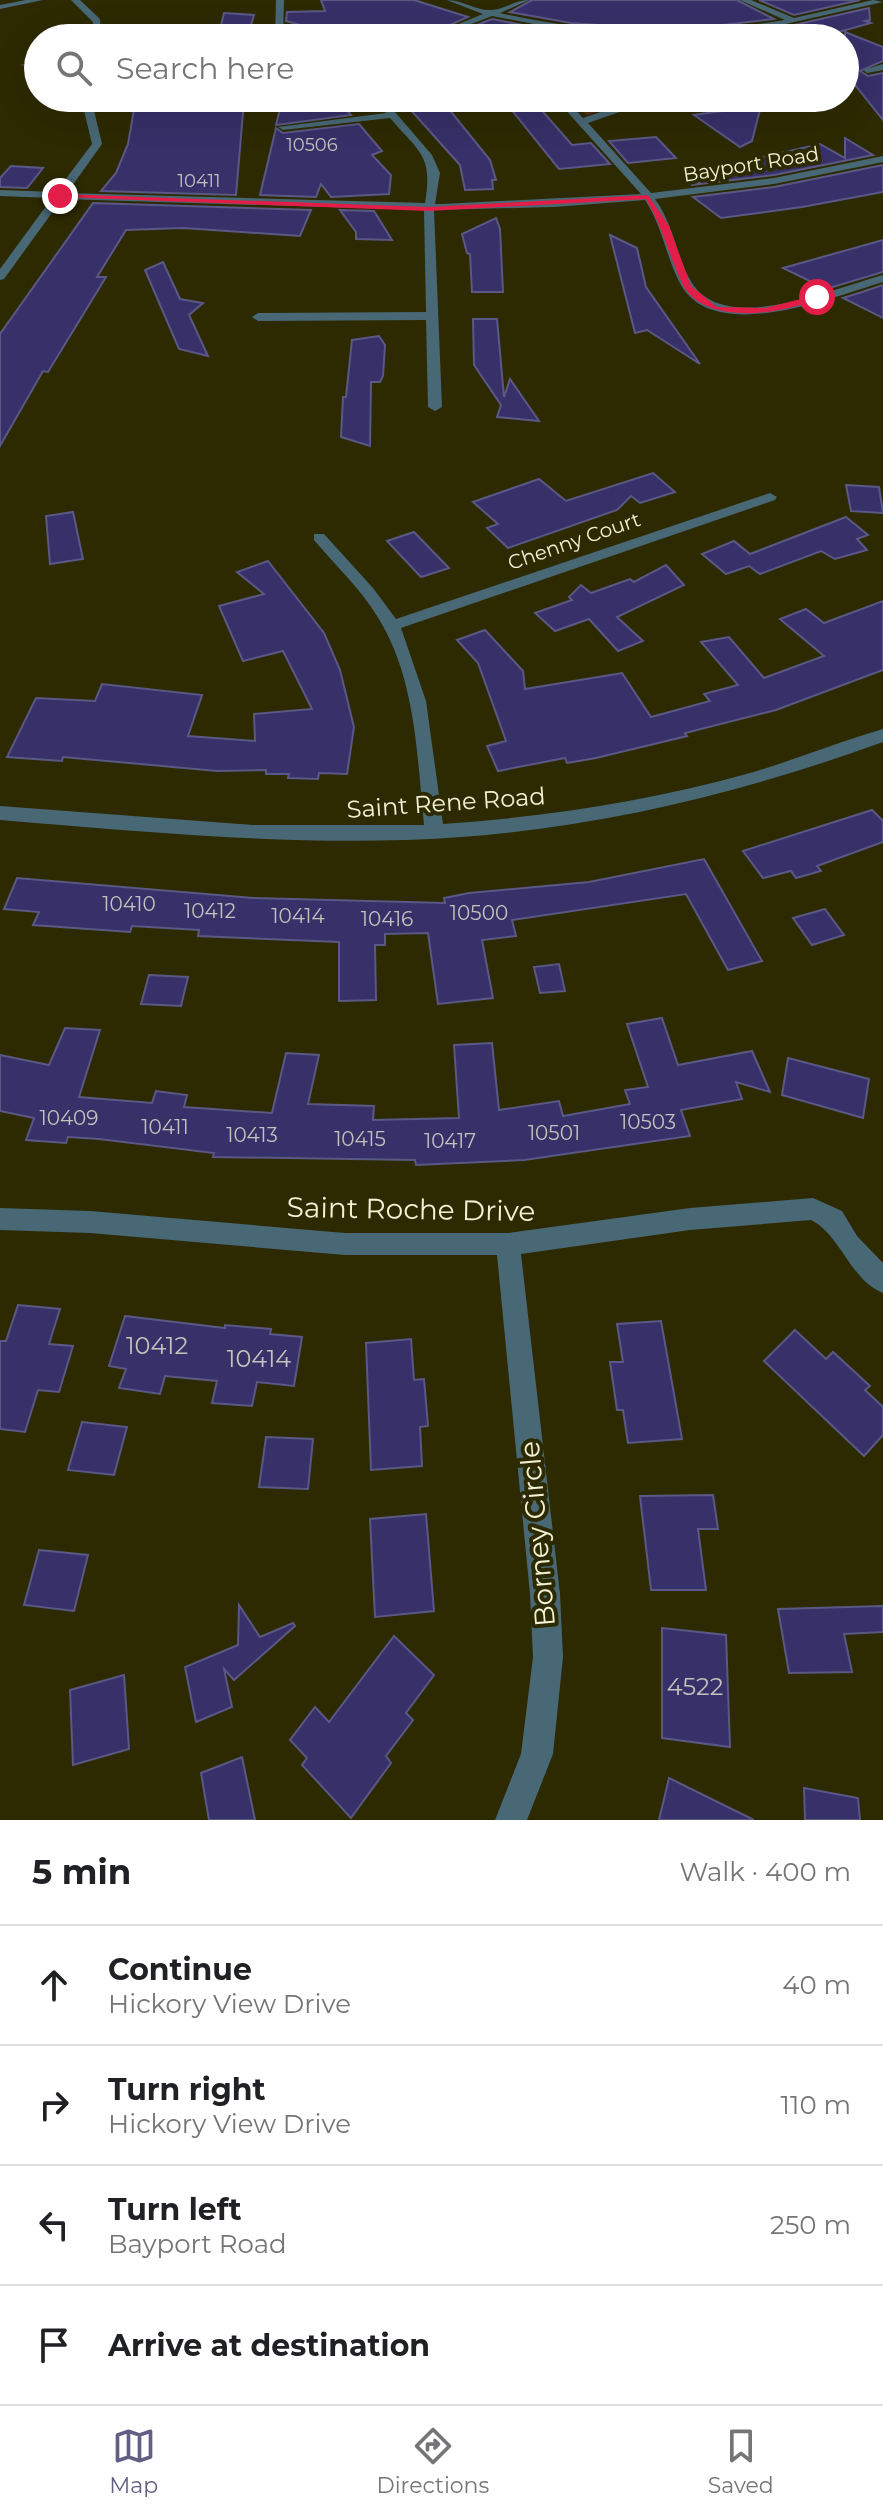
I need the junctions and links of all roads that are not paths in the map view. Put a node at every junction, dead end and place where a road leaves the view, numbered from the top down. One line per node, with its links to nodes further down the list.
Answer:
1 (39, 0): 8 (street)
2 (75, 0): 11 (street)
3 (280, 0): 12 (street)
4 (451, 0): 9 (street)
5 (525, 0): 9 (street)
6 (744, 0): 10 (street)
7 (883, 0): 10 (street)
8 (0, 7)
9 (493, 13): 13 (street); 14 (street)
10 (792, 20): 15 (street)
11 (97, 24)
12 (279, 24)
13 (464, 24)
14 (560, 24)
15 (766, 24)
16 (883, 67): 17 (street)
17 (867, 70)
18 (89, 112): 27 (street)
19 (390, 112): 22 (street)
20 (572, 112): 23 (street)
21 (610, 112): 23 (street)
22 (393, 115): 24 (street); 29 (street)
23 (581, 122): 28 (street)
24 (283, 127)
25 (883, 159): 28 (street, Bayport Road)
26 (0, 193): 27 (street, Bayport Road)
27 (60, 196): 29 (street, Bayport Road); 30 (street)
28 (648, 197): 29 (street, Bayport Road); 31 (street)
29 (429, 209): 32 (street)
30 (0, 277)
31 (883, 278)
32 (431, 316): 33 (street); 34 (street)
33 (258, 317)
34 (435, 407)
35 (770, 497): 37 (street, Chenny Court)
36 (319, 537): 37 (street)
37 (392, 626): 40 (street)
38 (883, 735): 40 (street, Saint Rene Road)
39 (0, 813): 40 (street, Saint Rene Road)
40 (434, 831)
41 (0, 1219): 42 (street, Saint Roche Drive)
42 (508, 1244): 43 (street, Saint Roche Drive); 44 (street, Borney Circle)
43 (883, 1281)
44 (511, 1820)

